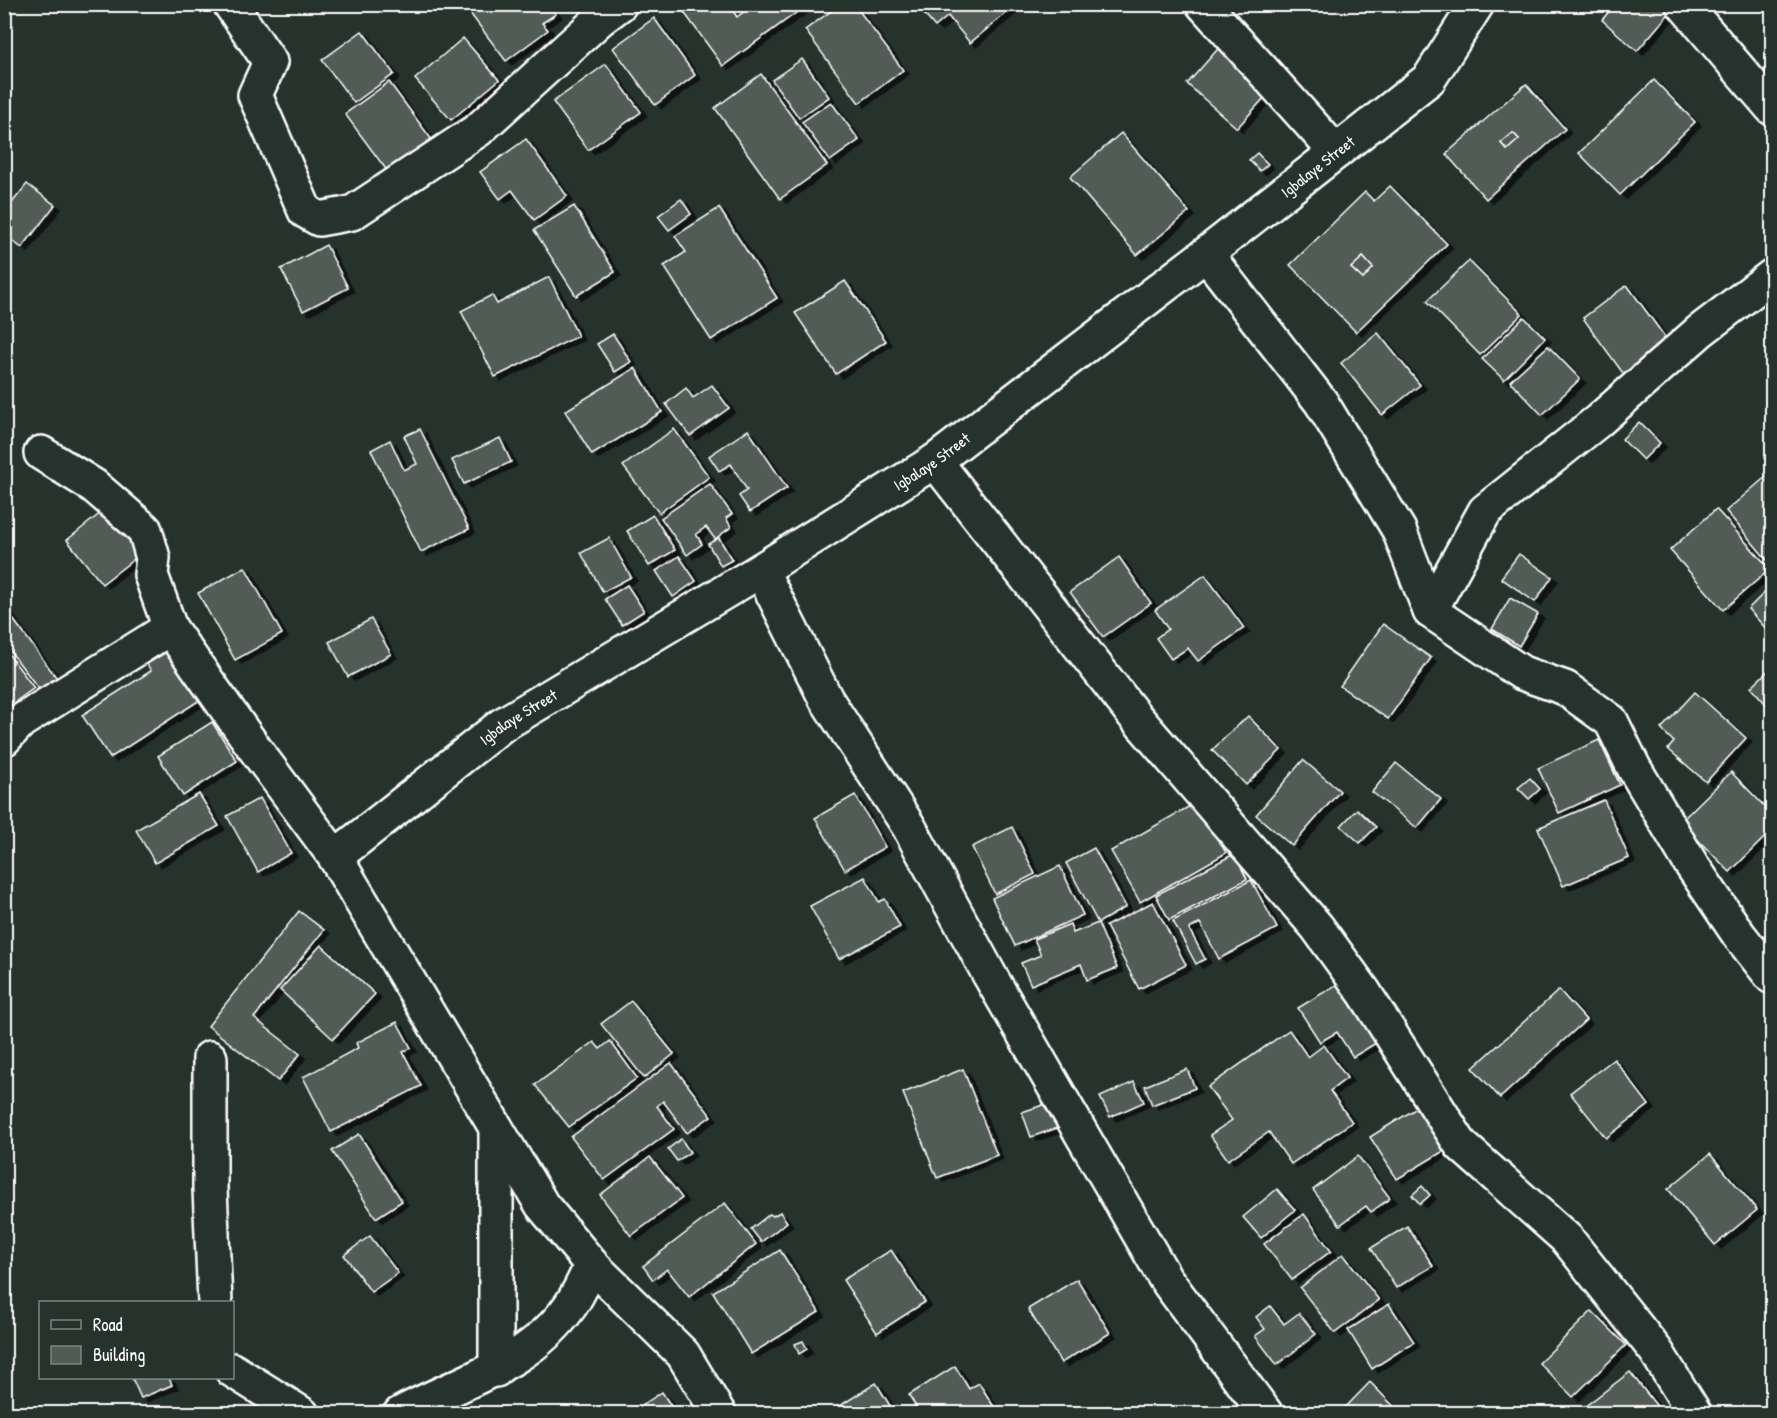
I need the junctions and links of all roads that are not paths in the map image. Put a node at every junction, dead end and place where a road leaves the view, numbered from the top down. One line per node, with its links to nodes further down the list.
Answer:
1 (230, 4): 2 (street)
2 (620, 4)
3 (1203, 4): 7 (street)
4 (1477, 4): 7 (street, Igbalaye Street)
5 (1683, 4): 6 (street)
6 (1773, 108)
7 (1336, 152): 8 (street, Igbalaye Street)
8 (1206, 254): 11 (street, Igbalaye Street); 13 (street)
9 (1773, 276): 13 (street)
10 (41, 453): 14 (street)
11 (935, 462): 12 (street, Igbalaye Street); 28 (street)
12 (761, 570): 16 (street, Igbalaye Street); 27 (street)
13 (1430, 611): 17 (street)
14 (170, 628): 15 (street); 16 (street)
15 (4, 739)
16 (335, 857): 19 (street)
17 (1773, 977)
18 (210, 1058): 21 (street)
19 (496, 1127): 20 (street); 22 (street)
20 (592, 1264): 22 (street); 26 (street)
21 (215, 1301)
22 (496, 1370): 25 (street)
23 (234, 1371): 24 (street)
24 (302, 1413)
25 (400, 1413)
26 (719, 1413)
27 (1266, 1413)
28 (1695, 1413)

